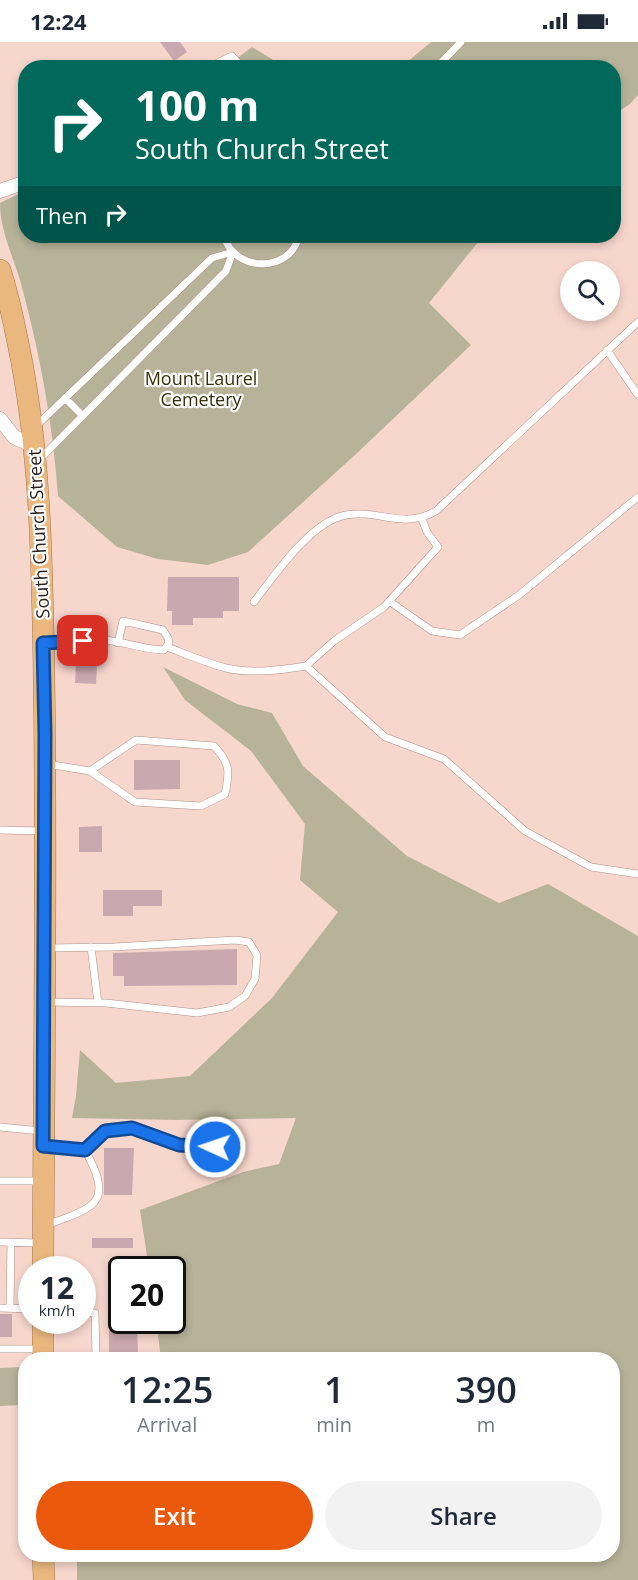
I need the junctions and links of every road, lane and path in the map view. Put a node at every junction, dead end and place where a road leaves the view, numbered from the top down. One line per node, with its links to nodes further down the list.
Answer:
1 (460, 42): 2 (lane)
2 (443, 60)
3 (18, 185): 4 (street)
4 (0, 192)
5 (228, 243): 7 (lane)
6 (296, 243): 7 (lane)
7 (233, 252): 12 (lane); 13 (lane)
8 (0, 270): 15 (highway, South Church Street)
9 (638, 322): 10 (lane)
10 (607, 350): 11 (lane); 17 (lane)
11 (638, 395)
12 (65, 398): 13 (lane); 15 (lane)
13 (83, 416): 15 (lane)
14 (0, 419): 15 (street)
15 (34, 446): 20 (highway, South Church Street)
16 (638, 497): 18 (lane)
17 (422, 519): 18 (lane); 19 (lane)
18 (389, 601): 23 (lane)
19 (254, 602)
20 (43, 643): 21 (lane); 24 (highway, South Church Street)
21 (118, 643): 22 (lane); 22 (lane)
22 (167, 647): 23 (lane)
23 (306, 666): 28 (lane)
24 (45, 764): 25 (lane); 27 (highway, South Church Street)
25 (90, 771): 25 (lane)
26 (0, 830): 27 (lane)
27 (45, 831): 30 (highway, South Church Street)
28 (638, 874)
29 (91, 947): 30 (lane); 32 (lane); 32 (lane)
30 (44, 948): 31 (highway, South Church Street)
31 (44, 1002): 32 (lane); 34 (highway, South Church Street)
32 (98, 1003)
33 (0, 1127): 34 (lane)
34 (43, 1139): 36 (lane); 38 (highway, South Church Street)
35 (215, 1147): 36 (lane)
36 (85, 1150): 39 (lane)
37 (0, 1181): 38 (lane)
38 (43, 1181): 39 (highway, South Church Street)
39 (43, 1235): 41 (lane); 42 (highway, South Church Street)
40 (0, 1242): 41 (lane)
41 (11, 1242): 44 (lane)
42 (43, 1256)
43 (0, 1308): 44 (lane)
44 (10, 1308): 45 (lane)
45 (18, 1308)
46 (43, 1334): 50 (highway)
47 (95, 1334): 51 (lane)
48 (0, 1349): 49 (lane)
49 (26, 1352)
50 (43, 1352)
51 (96, 1352)
52 (43, 1562): 53 (highway)
53 (44, 1580)

